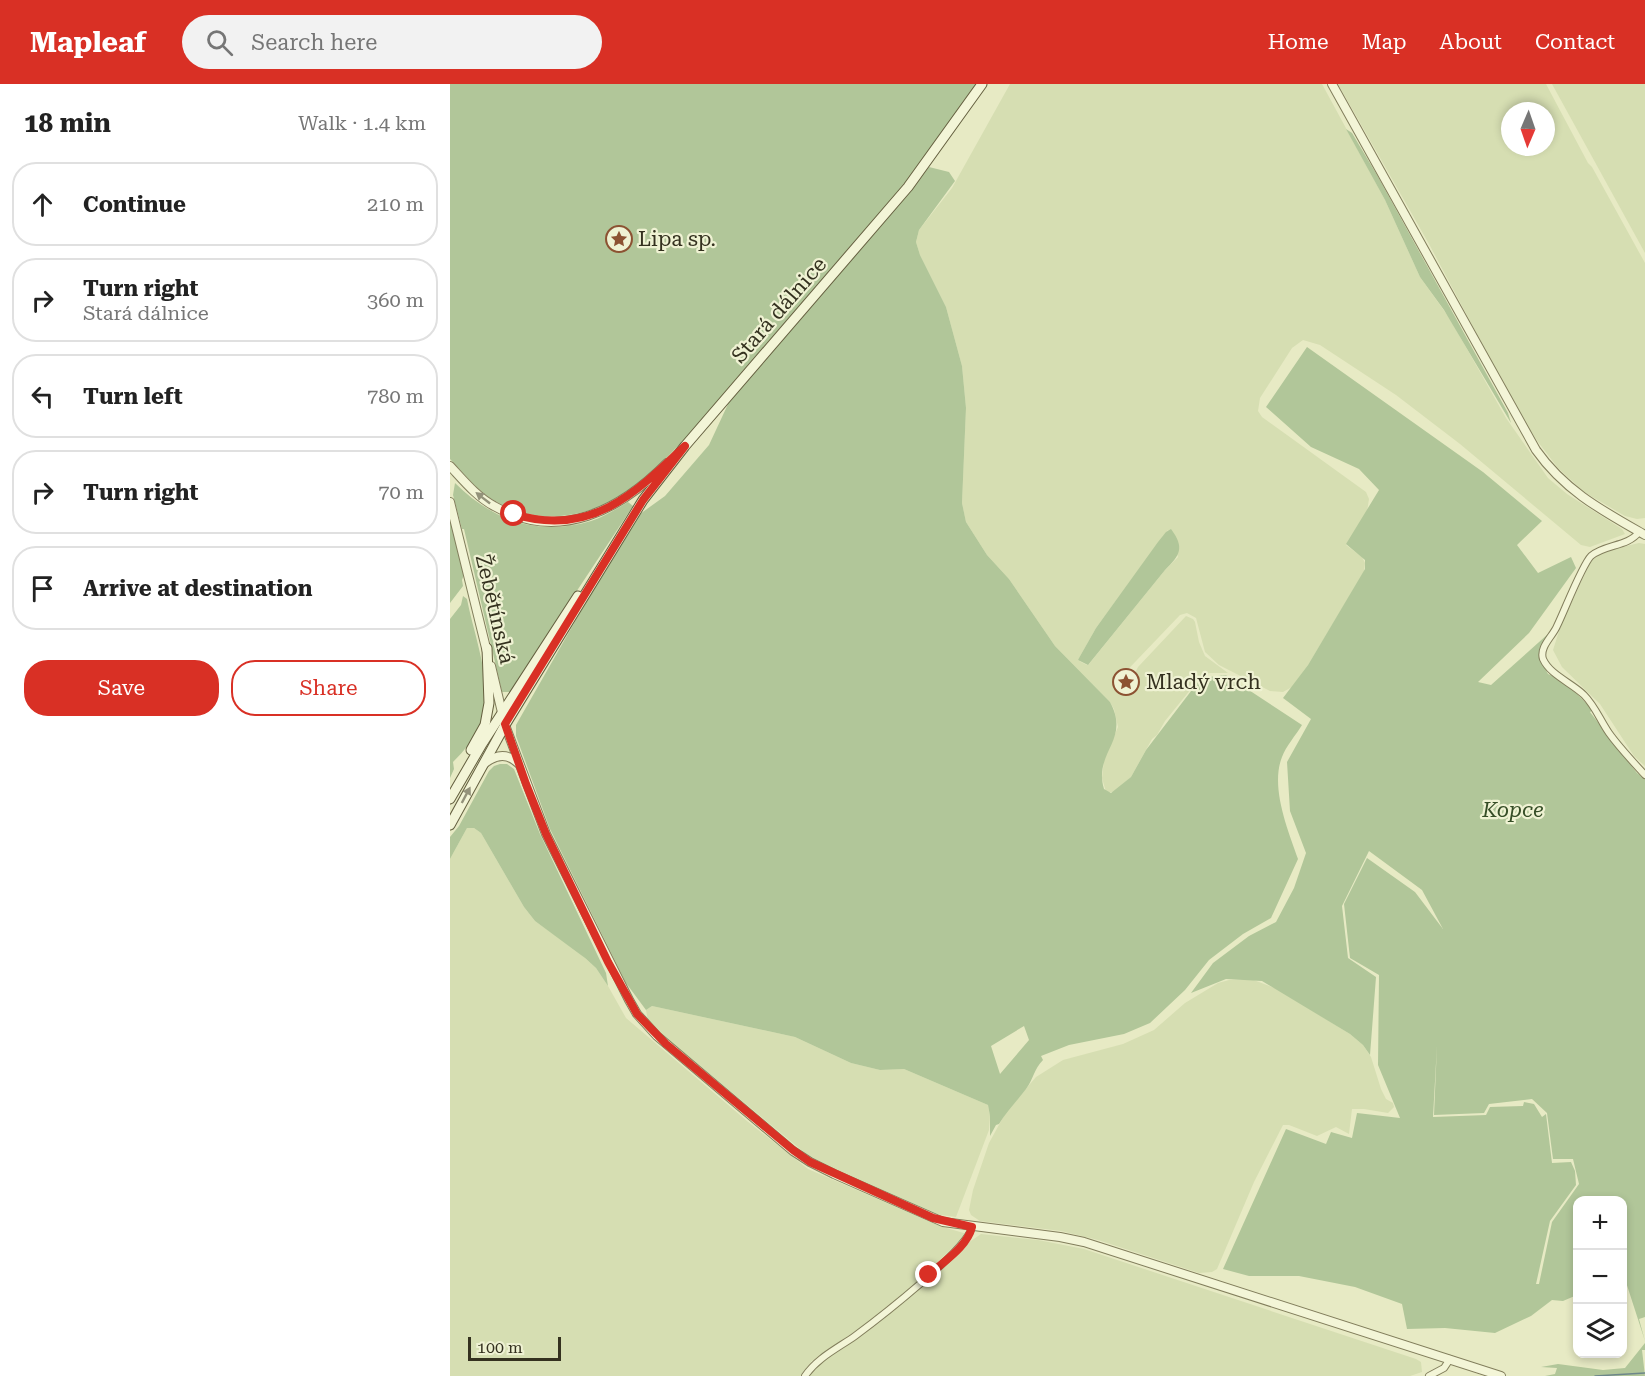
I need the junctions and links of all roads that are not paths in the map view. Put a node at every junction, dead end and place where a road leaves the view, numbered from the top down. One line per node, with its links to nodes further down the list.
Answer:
1 (981, 84): 3 (main road, Stará dálnice)
2 (1332, 84): 6 (street)
3 (685, 446): 4 (street, one-way to 4); 7 (main road, Stará dálnice)
4 (450, 466)
5 (450, 502): 8 (street, Žebětínská)
6 (1642, 533): 13 (street)
7 (605, 560): 9 (main road, Stará dálnice); 10 (main road, Stará dálnice)
8 (486, 648): 9 (street, Žebětínská); 14 (main road)
9 (502, 713): 10 (street, Žebětínská); 14 (main road, Stará dálnice)
10 (505, 724): 11 (street, Žebětínská); 12 (main road, Stará dálnice)
11 (519, 764): 12 (street); 16 (street, Žebětínská)
12 (482, 766): 15 (main road, Stará dálnice, one-way to 12)
13 (1645, 775)
14 (450, 797)
15 (450, 825)
16 (972, 1227): 17 (street, Žebětínská); 18 (street)
17 (1450, 1359): 19 (street); 20 (street, Žebětínská)
18 (805, 1376)
19 (1429, 1376)
20 (1501, 1376)

